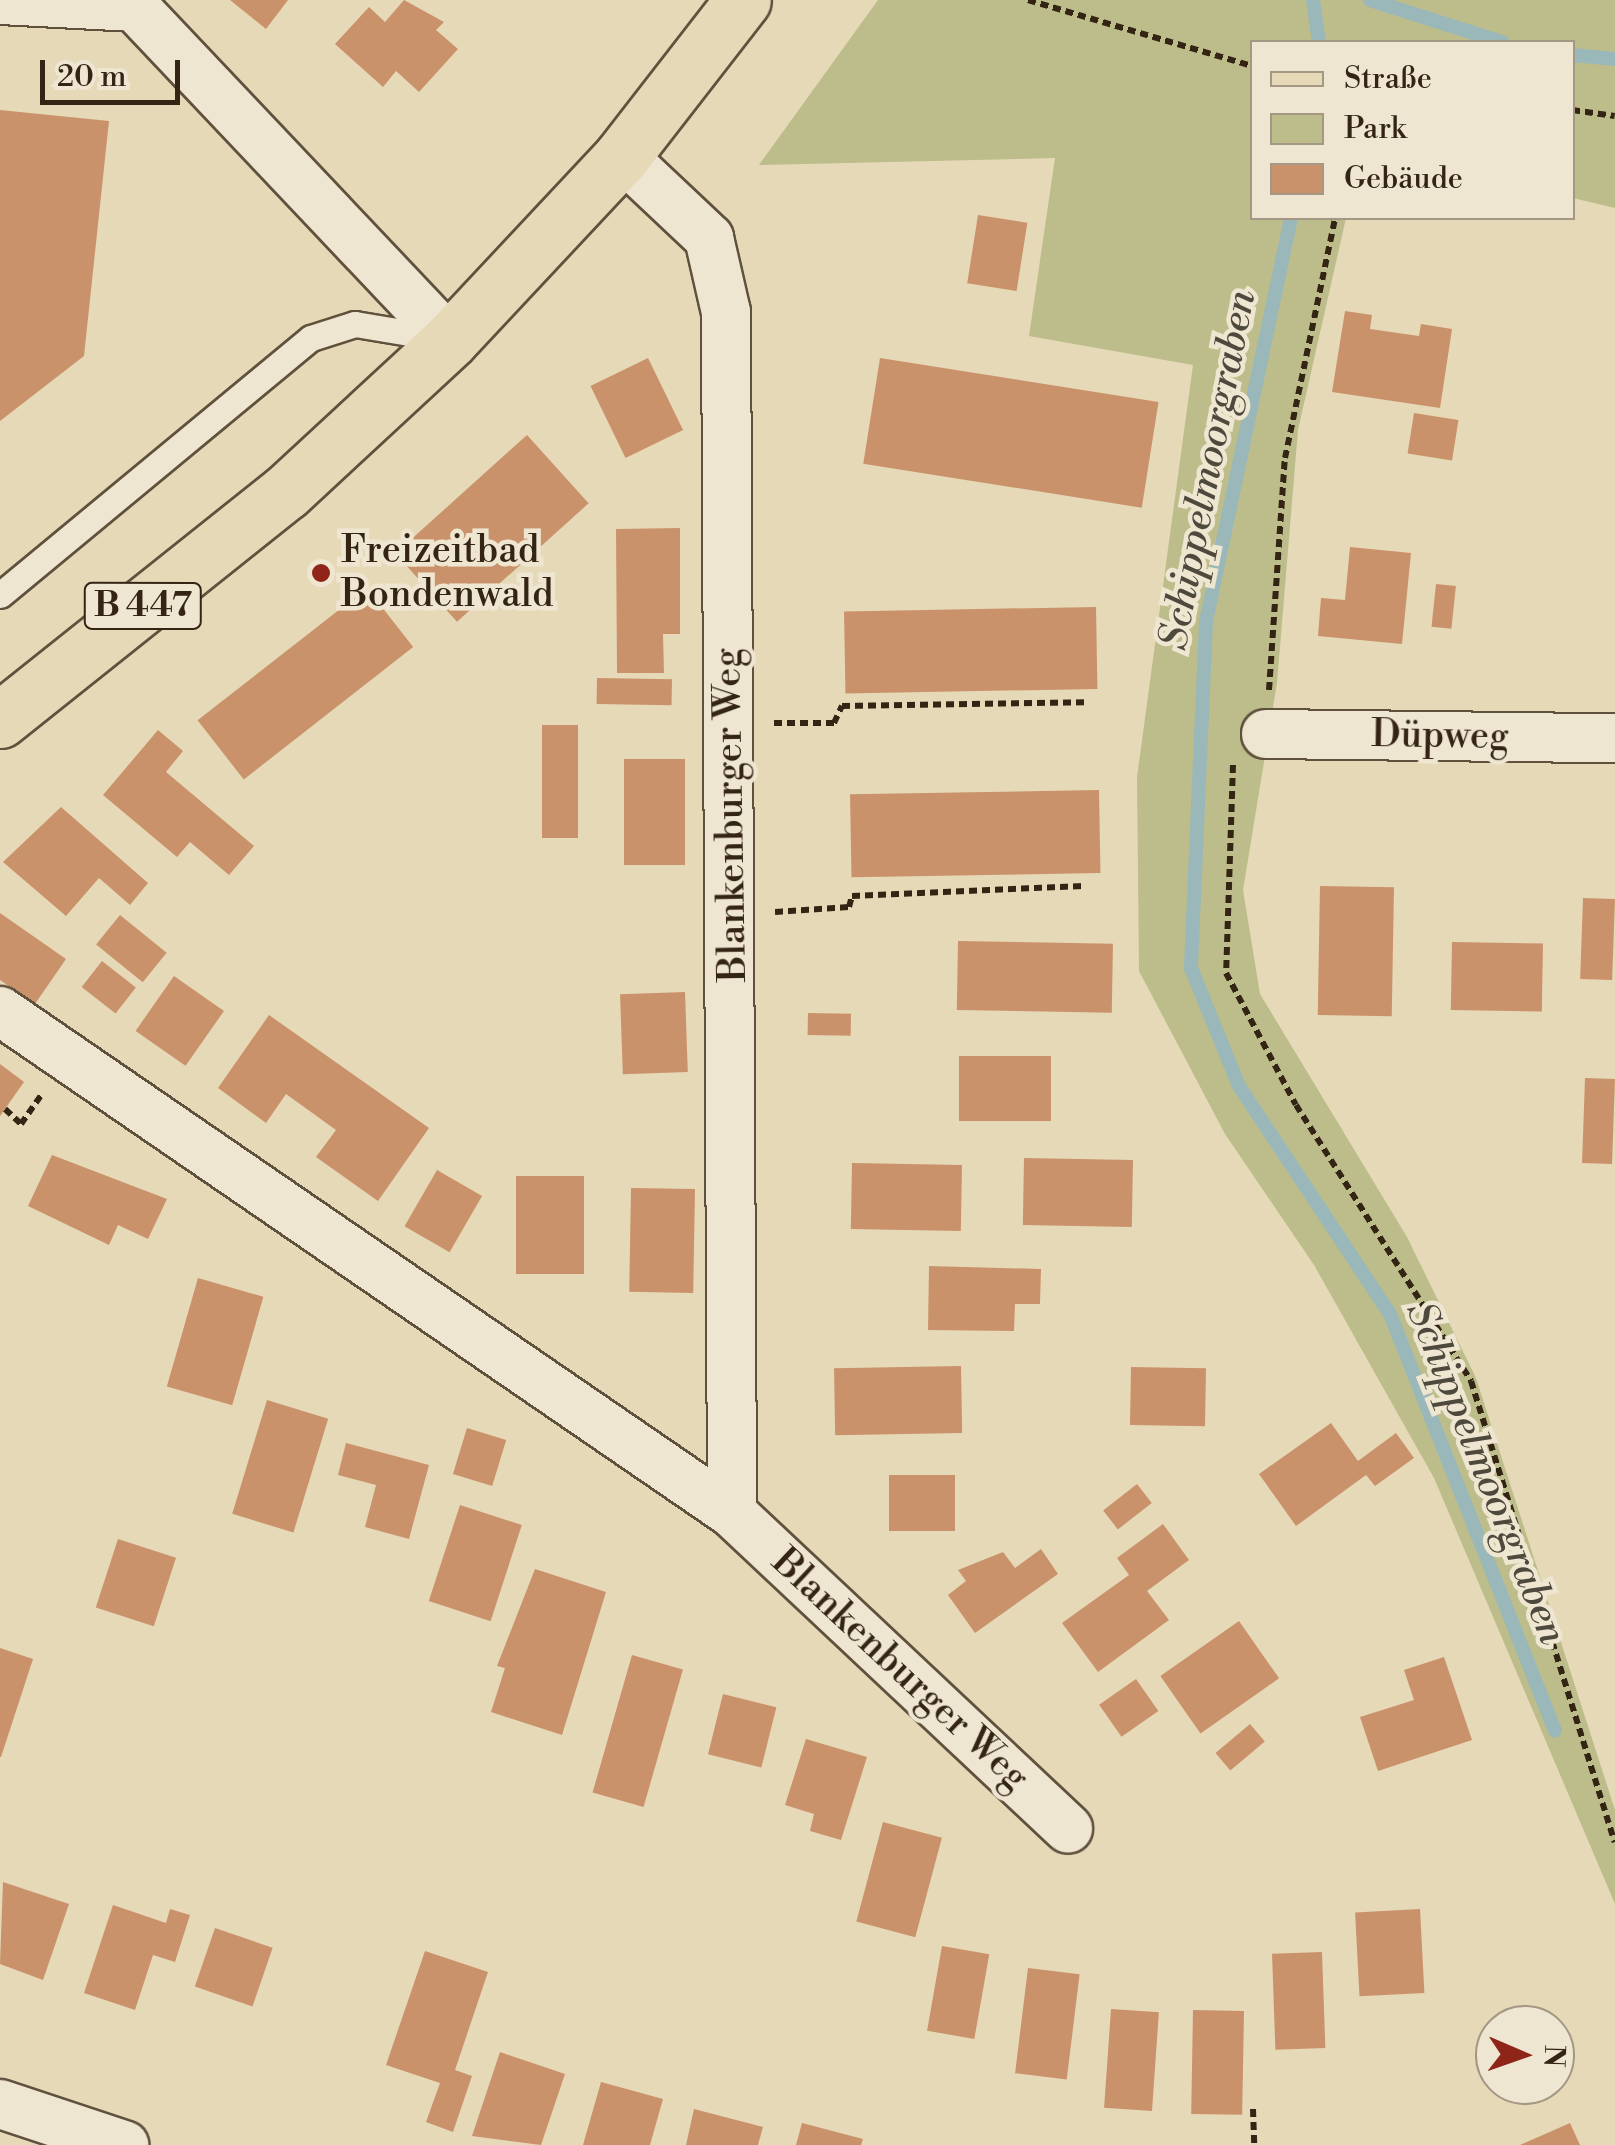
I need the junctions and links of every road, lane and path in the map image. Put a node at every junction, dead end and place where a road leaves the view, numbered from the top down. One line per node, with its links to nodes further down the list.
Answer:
1 (1, 0): 4 (street)
2 (743, 0): 8 (main road, B 447)
3 (1028, 0): 5 (path)
4 (132, 4): 10 (street)
5 (1250, 65)
6 (1575, 110): 7 (path)
7 (1615, 116)
8 (622, 156): 10 (main road, B 447); 14 (street, Blankenburger Weg)
9 (1335, 220): 15 (path)
10 (450, 340): 11 (lane); 13 (main road, B 447)
11 (0, 595)
12 (1087, 702): 14 (path)
13 (0, 720)
14 (730, 724): 18 (street, Blankenburger Weg)
15 (1266, 734): 16 (street, Düpweg); 22 (path)
16 (1615, 738)
17 (1084, 886): 18 (path)
18 (732, 915): 20 (street, Blankenburger Weg)
19 (0, 1011): 20 (street, Blankenburger Weg)
20 (732, 1512): 21 (street, Blankenburger Weg)
21 (1068, 1828)
22 (1615, 1842)
23 (0, 2104): 25 (street)
24 (1253, 2110): 26 (path)
25 (100, 2141)
26 (1254, 2145)

